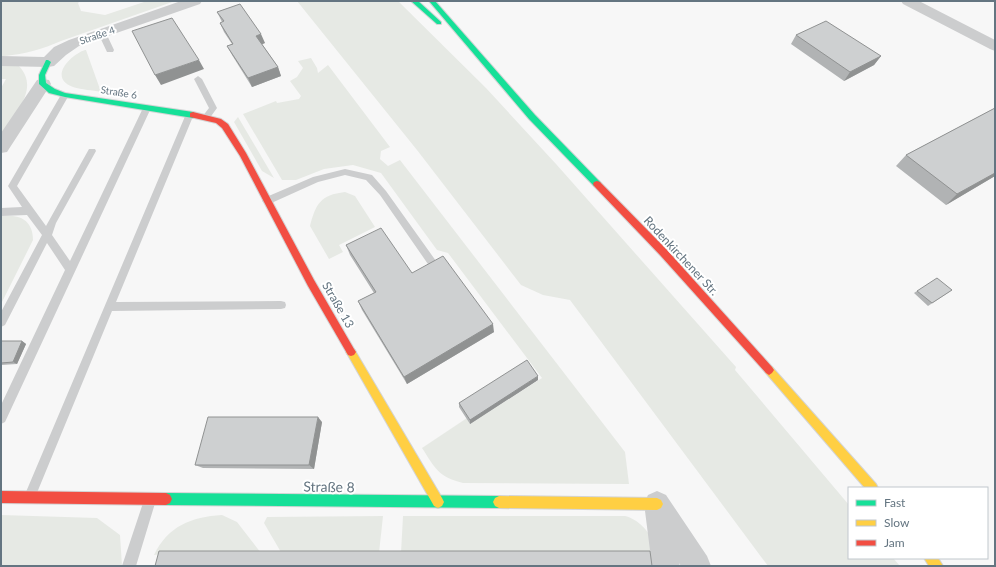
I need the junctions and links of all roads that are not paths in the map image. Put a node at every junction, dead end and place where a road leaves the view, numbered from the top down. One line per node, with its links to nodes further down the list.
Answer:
1 (195, 1): 5 (street, Straße 4)
2 (414, 1): 6 (street)
3 (432, 1): 6 (street)
4 (908, 1): 7 (street)
5 (102, 33): 8 (lane); 10 (street, Straße 4)
6 (468, 44): 32 (street, Rodenkirchener Str.)
7 (995, 46)
8 (110, 50)
9 (1, 61): 10 (street)
10 (48, 62): 12 (street)
11 (198, 79): 16 (lane)
12 (43, 84): 13 (street, Straße 6); 18 (street)
13 (65, 95): 14 (street, Straße 6); 21 (lane)
14 (147, 108): 15 (street, Straße 6); 25 (lane)
15 (190, 114): 16 (street, Straße 6); 27 (lane)
16 (206, 117): 17 (street, Straße 6)
17 (218, 121): 20 (street, Straße 13)
18 (1, 147)
19 (92, 151): 23 (lane)
20 (267, 201): 24 (lane); 36 (street, Straße 13)
21 (30, 211): 22 (lane); 23 (lane)
22 (1, 212)
23 (47, 235): 25 (lane); 28 (lane)
24 (433, 264)
25 (70, 269): 29 (lane)
26 (281, 305): 27 (lane)
27 (110, 307): 34 (lane)
28 (1, 322)
29 (13, 393): 30 (lane); 31 (lane)
30 (1, 403)
31 (1, 418)
32 (871, 487)
33 (1, 497): 34 (street, Straße 8)
34 (29, 497): 35 (street, Straße 8)
35 (151, 498): 36 (street, Straße 8); 38 (lane)
36 (438, 502): 37 (street, Straße 8)
37 (657, 504): 39 (street); 40 (street)
38 (129, 566)
39 (666, 566)
40 (697, 566)

